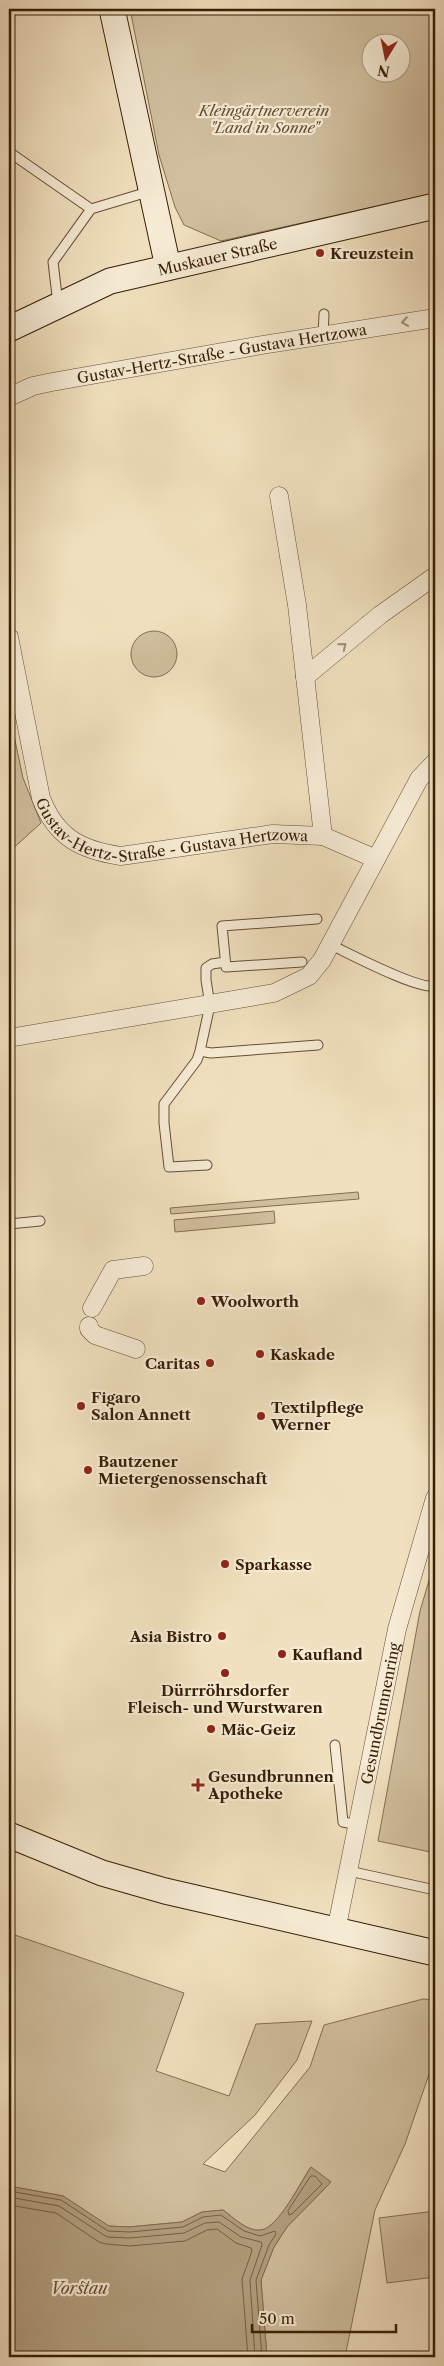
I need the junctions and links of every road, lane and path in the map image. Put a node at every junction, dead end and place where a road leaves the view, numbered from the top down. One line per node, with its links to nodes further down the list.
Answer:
1 (112, 9): 3 (street)
2 (9, 152): 5 (lane)
3 (151, 191): 5 (lane); 6 (street)
4 (435, 206): 6 (street, Muskauer Straße)
5 (91, 209): 7 (lane)
6 (168, 267): 7 (street, Muskauer Straße)
7 (58, 305): 10 (street, Muskauer Straße)
8 (324, 314): 11 (lane)
9 (435, 318): 11 (street, Gustav-Hertz-Straße - Gustava Hertzowa, one-way to 11)
10 (9, 329)
11 (323, 335): 12 (street, Gustav-Hertz-Straße - Gustava Hertzowa)
12 (9, 397)
13 (279, 496): 16 (street, Gustav-Hertz-Straße - Gustava Hertzowa)
14 (435, 576): 16 (street, one-way to 14)
15 (9, 637): 18 (street, Gustav-Hertz-Straße - Gustava Hertzowa)
16 (306, 677): 18 (street, Gustav-Hertz-Straße - Gustava Hertzowa)
17 (435, 762): 19 (street)
18 (323, 836): 19 (street, Gustav-Hertz-Straße - Gustava Hertzowa)
19 (376, 859): 21 (street)
20 (317, 919): 22 (lane)
21 (331, 945): 24 (lane); 25 (street)
22 (225, 962): 23 (lane); 25 (lane)
23 (302, 962)
24 (435, 986)
25 (210, 1005): 26 (street); 28 (lane)
26 (9, 1038)
27 (318, 1045): 28 (lane)
28 (200, 1051): 29 (lane)
29 (207, 1164)
30 (40, 1221): 31 (lane)
31 (9, 1224)
32 (144, 1266): 33 (street)
33 (136, 1349)
34 (435, 1498): 36 (street, Gesundbrunnenring)
35 (335, 1745): 36 (lane)
36 (358, 1825): 38 (street, Gesundbrunnenring)
37 (9, 1835): 40 (street)
38 (349, 1871): 39 (lane); 40 (street, Gesundbrunnenring)
39 (435, 1890)
40 (336, 1931): 41 (street)
41 (435, 1954)

